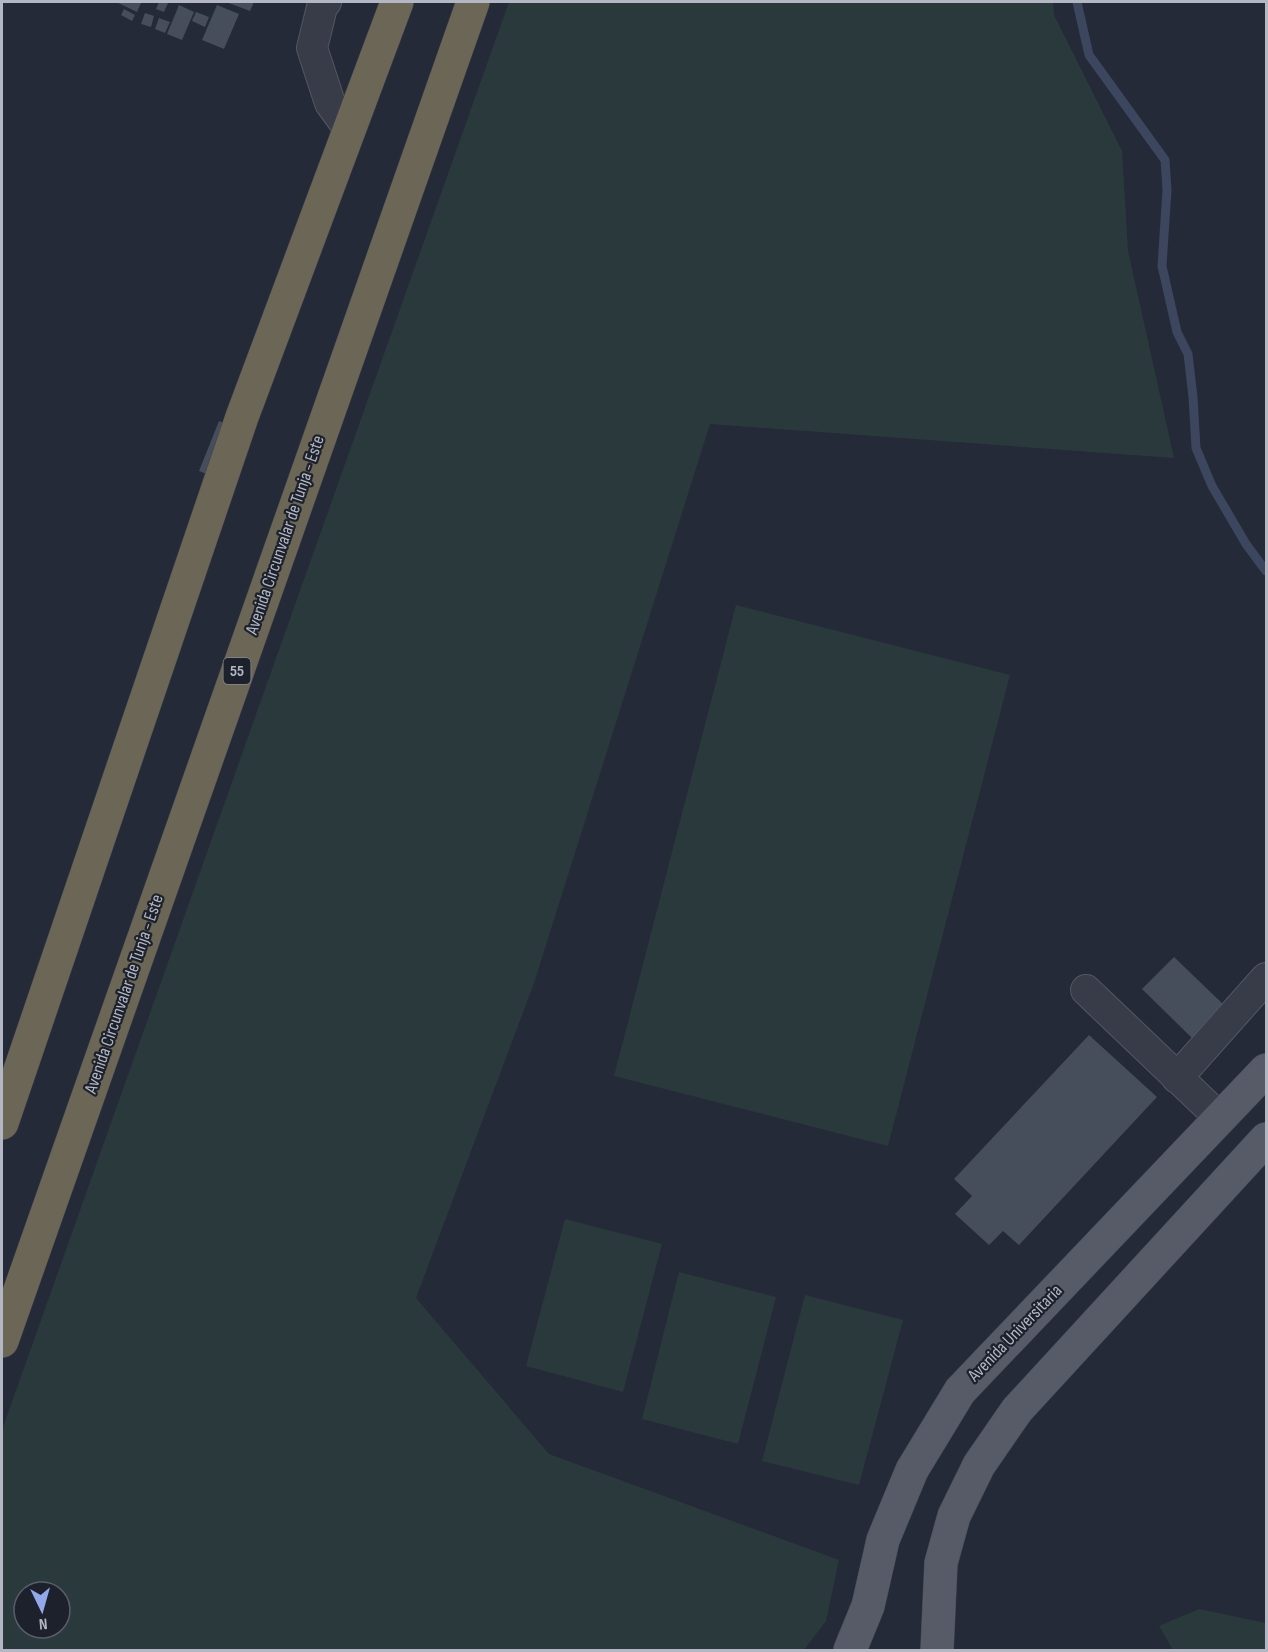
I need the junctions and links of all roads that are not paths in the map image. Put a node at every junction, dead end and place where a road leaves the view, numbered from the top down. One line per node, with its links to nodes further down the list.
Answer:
1 (397, 2): 4 (highway)
2 (473, 2): 12 (highway, Avenida Circunvalar de Tunja - Este / 55)
3 (318, 4): 4 (lane)
4 (349, 129): 10 (highway)
5 (1266, 978): 8 (lane)
6 (1086, 990): 8 (lane)
7 (1266, 1070): 9 (main road, Avenida Universitaria)
8 (1177, 1078): 9 (lane)
9 (1220, 1118): 13 (main road, Avenida Universitaria)
10 (2, 1123)
11 (1266, 1139): 14 (main road)
12 (2, 1341)
13 (850, 1650)
14 (937, 1650)

